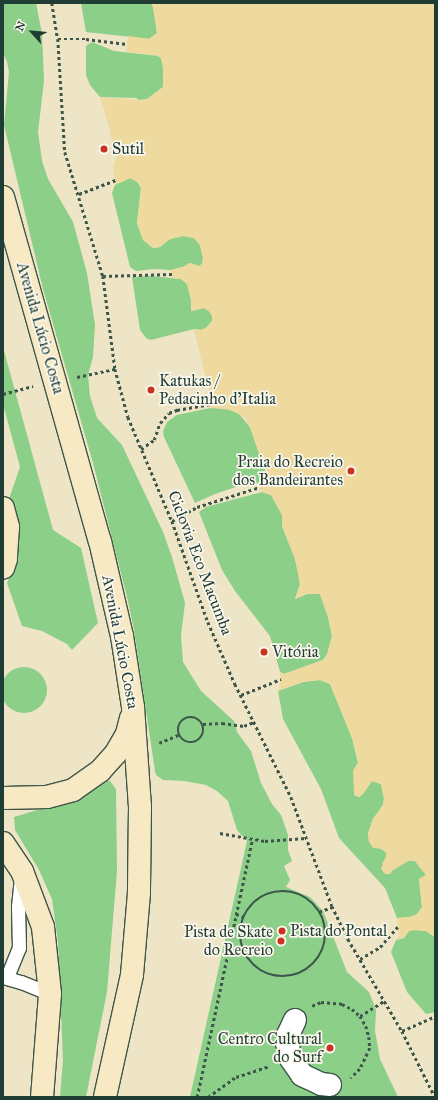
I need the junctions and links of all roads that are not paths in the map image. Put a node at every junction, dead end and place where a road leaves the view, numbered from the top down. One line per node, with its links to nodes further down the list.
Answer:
1 (3, 198): 4 (main road, Avenida Lúcio Costa)
2 (3, 508): 3 (main road)
3 (3, 568)
4 (133, 707): 5 (main road); 13 (main road, Avenida Lúcio Costa)
5 (3, 798)
6 (3, 844): 7 (main road)
7 (22, 872): 8 (lane); 9 (main road)
8 (5, 977): 9 (lane)
9 (50, 994): 12 (main road)
10 (295, 1020): 11 (street)
11 (330, 1084)
12 (42, 1097)
13 (105, 1097)

